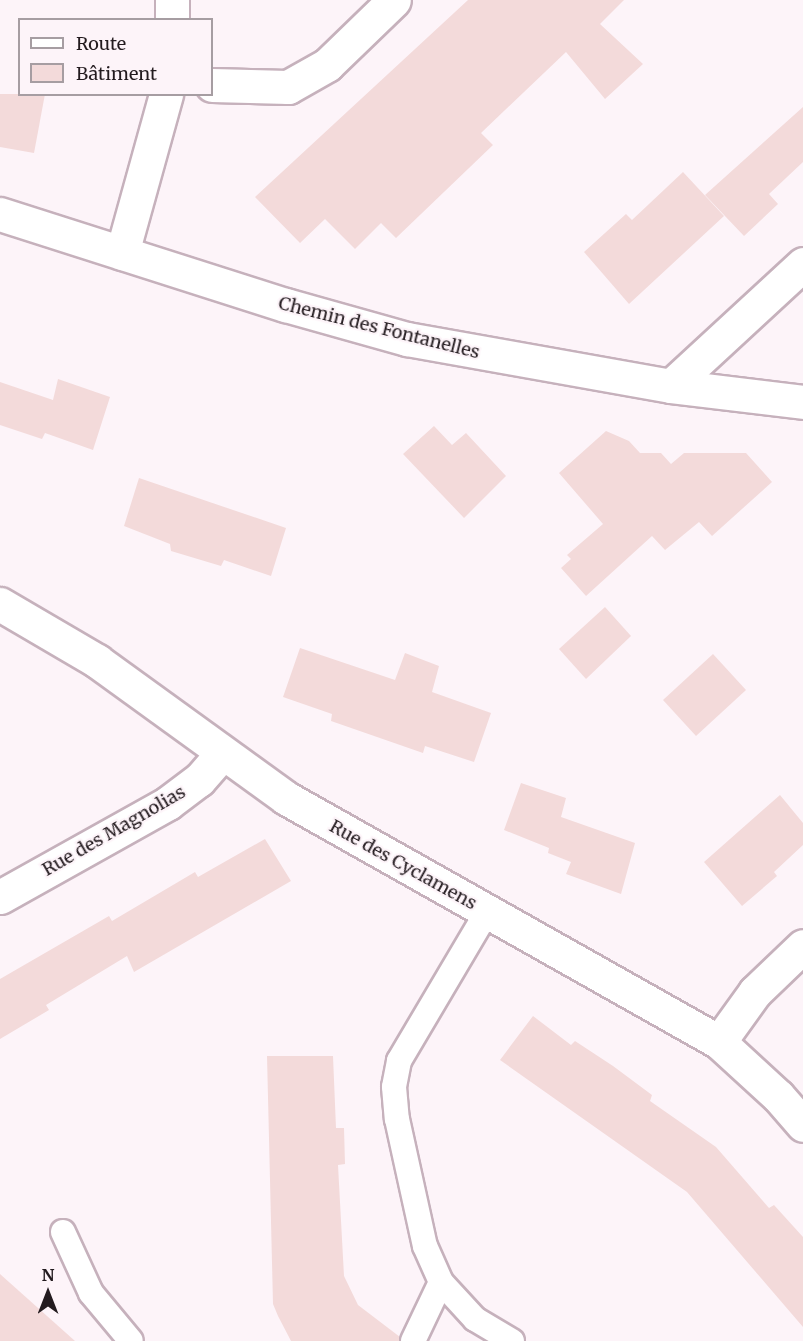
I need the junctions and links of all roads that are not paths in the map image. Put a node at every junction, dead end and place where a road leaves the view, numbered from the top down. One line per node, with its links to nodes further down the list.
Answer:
1 (172, 0): 3 (street)
2 (394, 0): 4 (street)
3 (172, 18)
4 (213, 85)
5 (165, 96): 7 (street)
6 (0, 214): 7 (street, Chemin des Fontanelles)
7 (122, 253): 9 (street, Chemin des Fontanelles)
8 (803, 264): 9 (street)
9 (671, 386): 10 (street, Chemin des Fontanelles)
10 (803, 402)
11 (0, 604): 12 (street, Rue des Cyclamens)
12 (221, 755): 13 (street, Rue des Magnolias); 14 (street, Rue des Cyclamens)
13 (0, 897)
14 (487, 912): 16 (street, Rue des Cyclamens); 19 (lane)
15 (803, 946): 16 (street)
16 (719, 1042): 17 (street, Rue des Cyclamens)
17 (803, 1125)
18 (63, 1232): 20 (lane)
19 (441, 1282): 21 (lane); 22 (lane)
20 (131, 1341)
21 (413, 1341)
22 (512, 1341)

